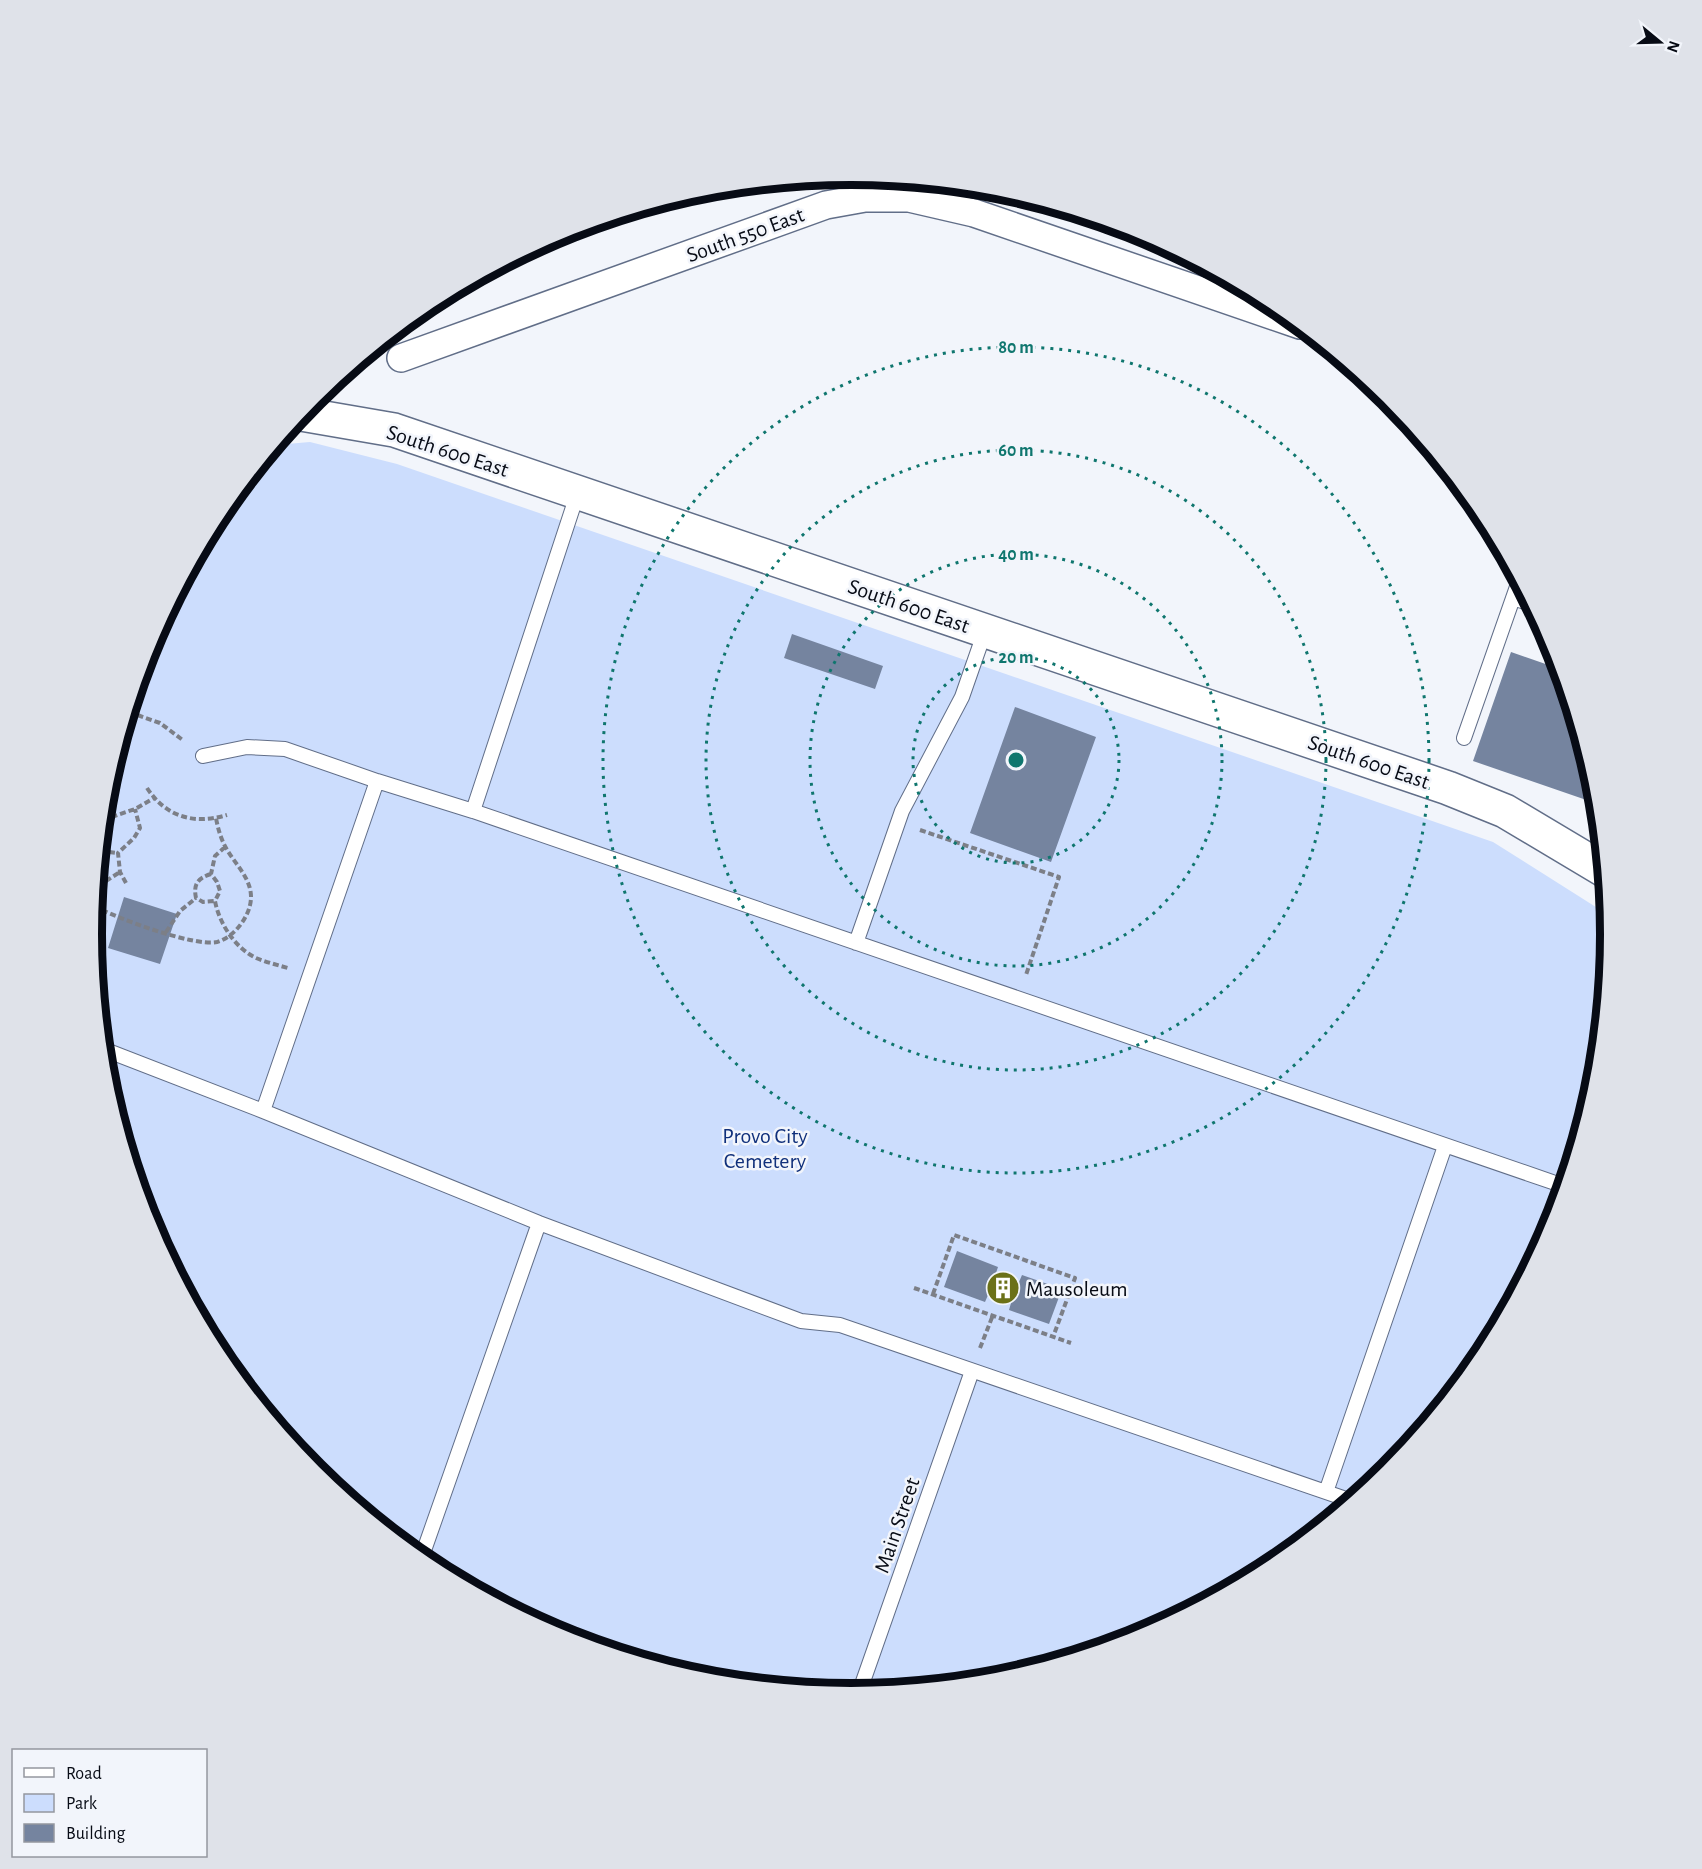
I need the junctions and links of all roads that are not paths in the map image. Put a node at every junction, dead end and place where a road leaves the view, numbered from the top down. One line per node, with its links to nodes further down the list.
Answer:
1 (1272, 315): 2 (street, South 550 East)
2 (401, 358)
3 (311, 416): 4 (street, South 600 East)
4 (578, 492): 8 (street, South 600 East); 12 (lane)
5 (1516, 590): 6 (lane)
6 (1513, 598): 7 (lane); 9 (lane)
7 (1522, 601)
8 (986, 631): 13 (street, South 600 East); 14 (lane)
9 (1464, 738)
10 (203, 756): 11 (lane)
11 (378, 781): 12 (lane); 16 (lane)
12 (473, 811): 14 (lane)
13 (1596, 865)
14 (856, 943): 17 (lane)
15 (111, 1052): 16 (lane)
16 (263, 1111): 19 (lane)
17 (1445, 1146): 18 (lane); 21 (lane)
18 (1557, 1184)
19 (538, 1223): 20 (lane); 23 (lane)
20 (972, 1371): 21 (lane); 24 (lane, Main Street)
21 (1326, 1492): 22 (lane)
22 (1345, 1498)
23 (424, 1550)
24 (862, 1684)

